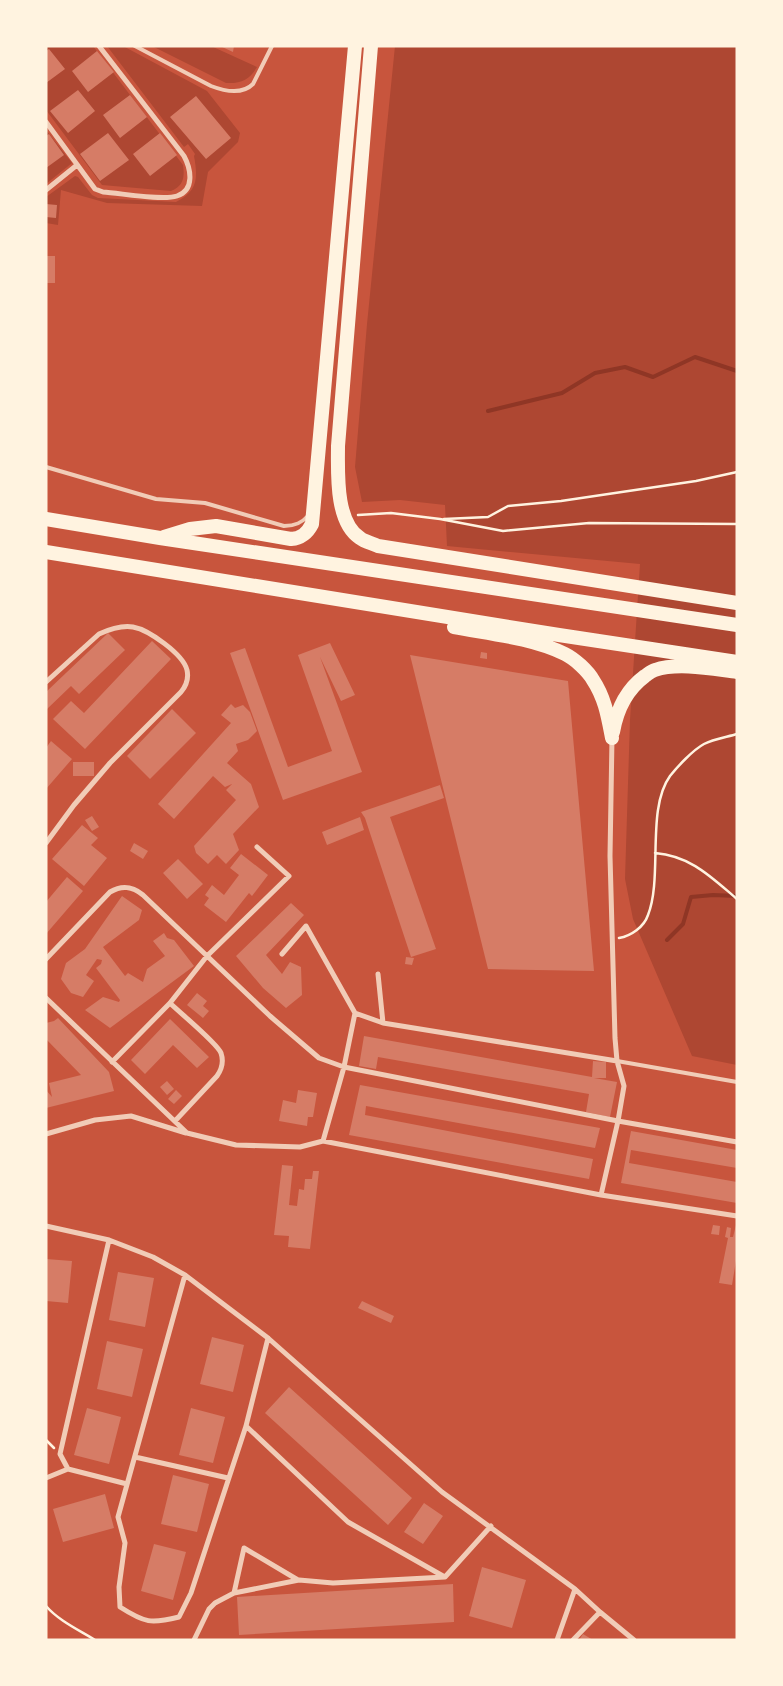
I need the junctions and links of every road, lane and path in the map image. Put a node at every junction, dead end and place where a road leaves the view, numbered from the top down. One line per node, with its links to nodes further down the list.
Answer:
1 (99, 46): 7 (street)
2 (135, 46): 3 (lane)
3 (272, 46)
4 (355, 46): 9 (highway)
5 (372, 46): 10 (highway)
6 (46, 122): 7 (street)
7 (77, 165): 8 (street)
8 (46, 190)
9 (332, 300): 10 (highway); 13 (highway)
10 (350, 302): 14 (highway)
11 (46, 467): 13 (lane)
12 (737, 472): 16 (path)
13 (314, 510): 18 (highway)
14 (344, 516): 16 (path); 21 (highway)
15 (46, 519): 18 (highway)
16 (440, 519): 17 (path)
17 (737, 524)
18 (160, 538): 22 (highway)
19 (46, 552): 20 (highway)
20 (246, 584): 23 (highway); 27 (highway)
21 (737, 603)
22 (737, 626)
23 (737, 662)
24 (737, 672): 27 (highway)
25 (46, 682): 28 (street)
26 (737, 734): 30 (path)
27 (612, 738): 32 (street)
28 (46, 843)
29 (256, 847): 34 (street)
30 (655, 853): 31 (path); 32 (path)
31 (737, 898)
32 (613, 939): 41 (street)
33 (282, 954): 39 (street)
34 (208, 956): 35 (street); 38 (street); 43 (street)
35 (46, 960)
36 (378, 974): 40 (street)
37 (46, 998): 42 (street)
38 (170, 1003): 42 (street); 46 (street)
39 (354, 1013): 40 (street); 43 (street)
40 (383, 1023): 41 (street)
41 (617, 1061): 44 (lane); 45 (street)
42 (112, 1062): 46 (street)
43 (344, 1067): 45 (street); 49 (street)
44 (737, 1082)
45 (618, 1121): 50 (street); 51 (street)
46 (174, 1122): 48 (street)
47 (46, 1134): 48 (street)
48 (187, 1134): 49 (street)
49 (323, 1141): 51 (street)
50 (737, 1142)
51 (601, 1195): 52 (street)
52 (737, 1216)
53 (46, 1226): 54 (street)
54 (109, 1240): 55 (street); 59 (street)
55 (185, 1275): 56 (street); 58 (street)
56 (268, 1338): 57 (street); 63 (street)
57 (246, 1426): 61 (street); 64 (street)
58 (135, 1457): 61 (street); 62 (street)
59 (68, 1468): 60 (street); 62 (street)
60 (46, 1478)
61 (228, 1478): 62 (street)
62 (127, 1484)
63 (491, 1526): 64 (street); 66 (street)
64 (445, 1577): 65 (street)
65 (299, 1580): 67 (street); 67 (street)
66 (575, 1588): 69 (street); 72 (street)
67 (234, 1592): 71 (street)
68 (46, 1606): 70 (path)
69 (600, 1612): 73 (street); 74 (street)
70 (95, 1640)
71 (194, 1640)
72 (557, 1640)
73 (573, 1640)
74 (634, 1640)

